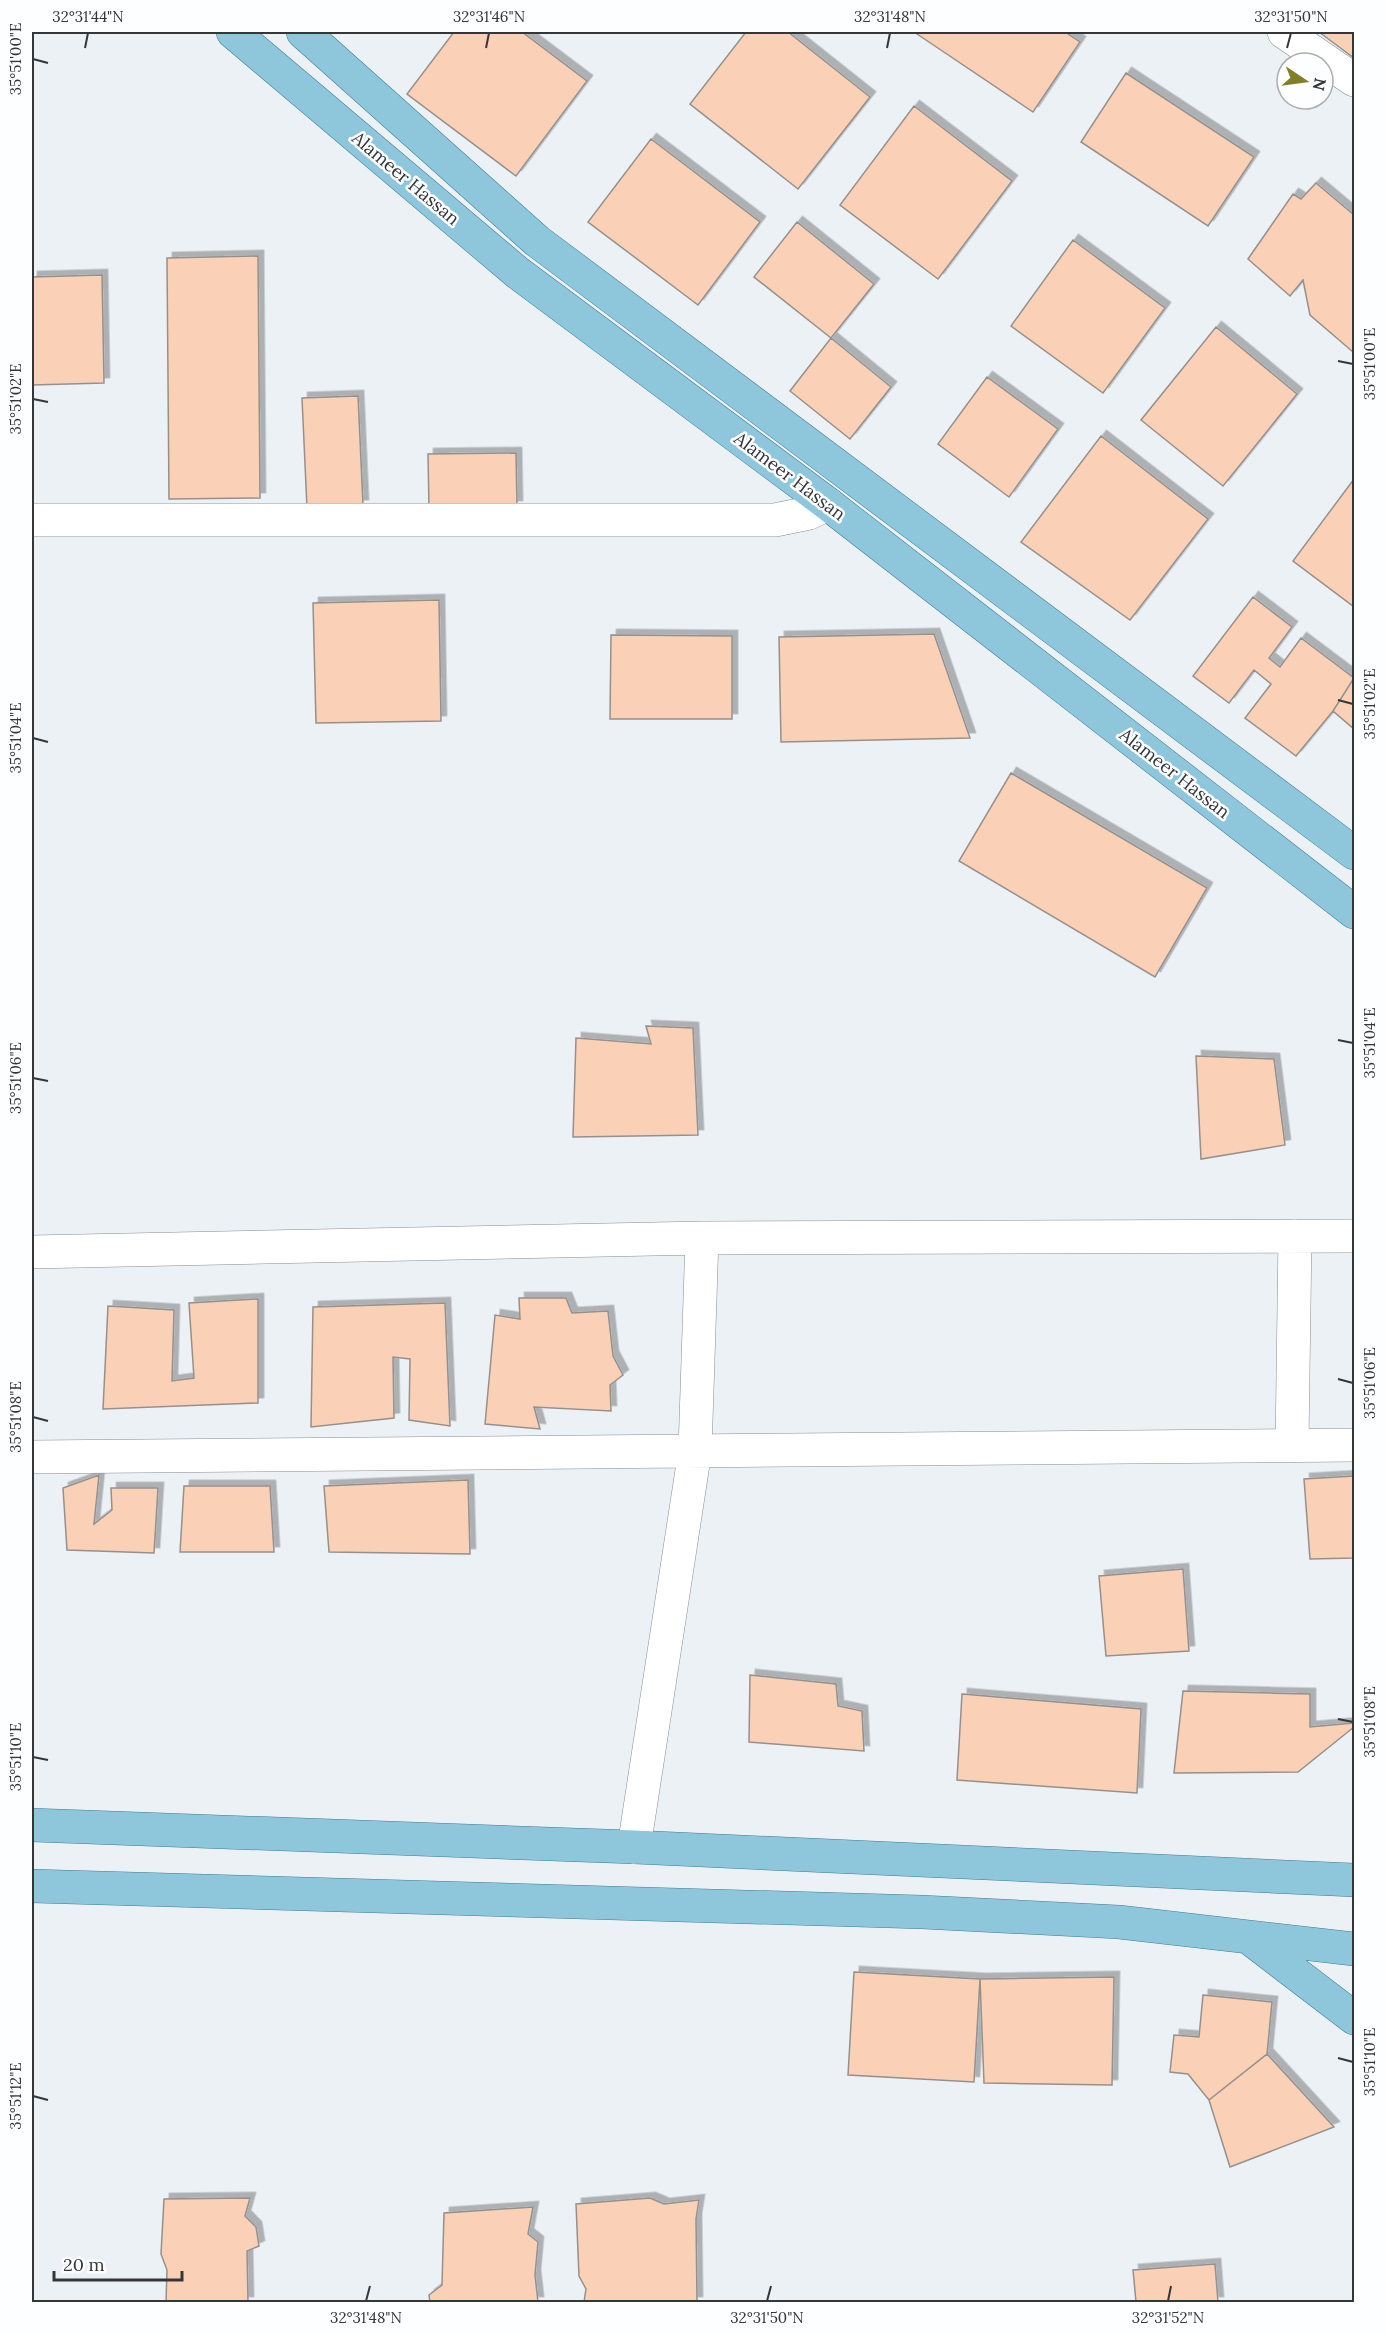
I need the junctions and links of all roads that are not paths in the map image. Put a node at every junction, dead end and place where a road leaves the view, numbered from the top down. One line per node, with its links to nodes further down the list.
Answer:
1 (233, 32): 5 (main road, Alameer Hassan)
2 (303, 32): 7 (main road, Alameer Hassan)
3 (1284, 32): 4 (street)
4 (1354, 80)
5 (828, 504): 6 (street); 8 (main road, Alameer Hassan)
6 (32, 520)
7 (1354, 853)
8 (1354, 912)
9 (1295, 1236): 10 (street); 11 (street); 14 (street)
10 (1354, 1236)
11 (702, 1238): 12 (street); 15 (street)
12 (32, 1252)
13 (1354, 1445): 14 (street)
14 (1292, 1446): 15 (street)
15 (694, 1451): 16 (street); 18 (street)
16 (32, 1457)
17 (32, 1825): 18 (main road)
18 (634, 1847): 19 (main road)
19 (1354, 1879)
20 (32, 1886): 21 (main road)
21 (1246, 1936): 22 (main road); 23 (main road)
22 (1354, 1949)
23 (1354, 2018)

